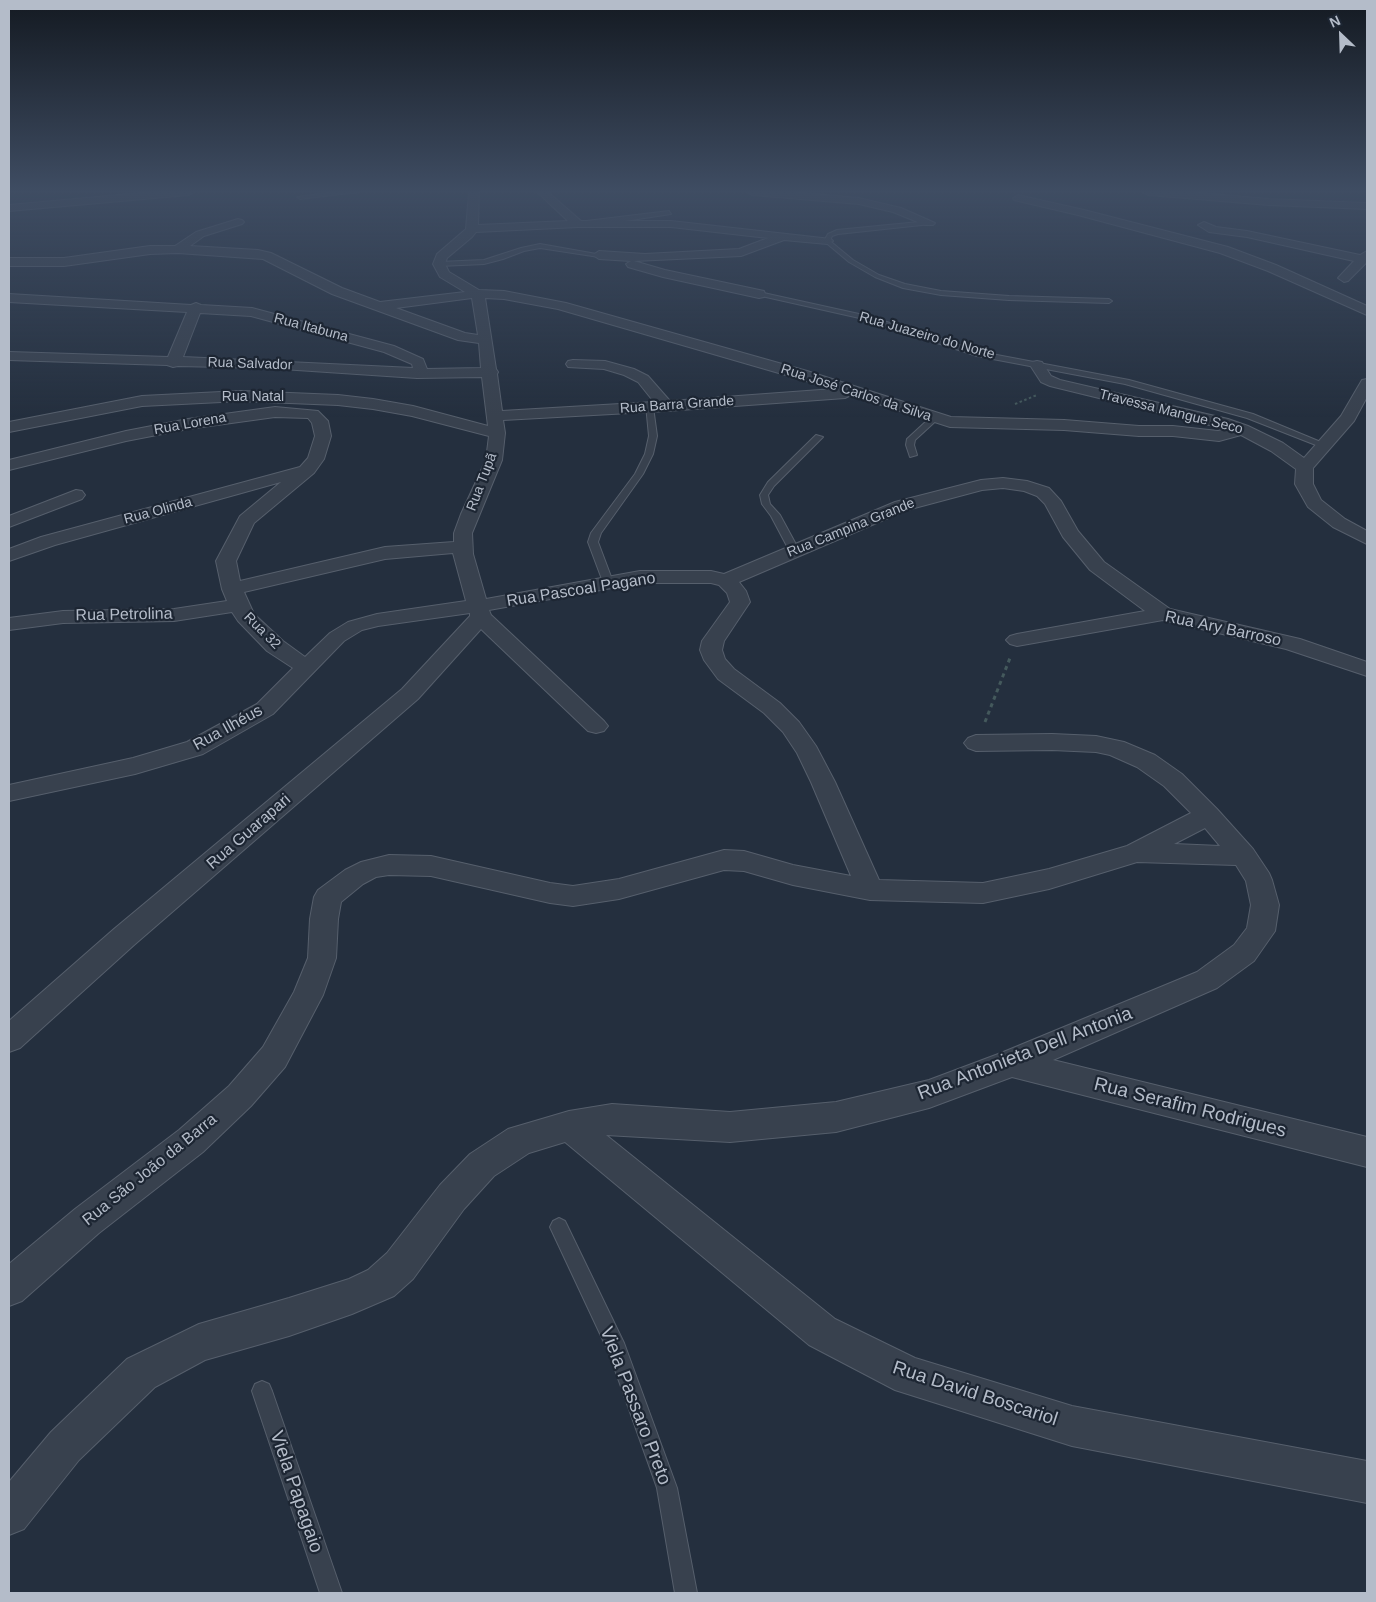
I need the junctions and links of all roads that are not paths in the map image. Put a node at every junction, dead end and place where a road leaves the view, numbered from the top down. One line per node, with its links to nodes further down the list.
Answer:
1 (288, 267): 12 (street)
2 (440, 267): 8 (street)
3 (641, 267): 9 (street, Rua Juazeiro do Norte)
4 (860, 267): 11 (lane)
5 (1268, 267): 14 (street)
6 (1355, 267): 7 (street)
7 (1344, 278)
8 (477, 294): 12 (street, Rua José Carlos da Silva); 15 (street, Rua Tupã); 24 (street, Rua José Carlos da Silva)
9 (759, 294): 19 (lane, Rua Juazeiro do Norte)
10 (9, 298): 13 (street, Rua Itabuna)
11 (1109, 301)
12 (380, 306): 15 (street)
13 (196, 307): 17 (street); 22 (street, Rua Itabuna)
14 (1367, 311)
15 (486, 340): 21 (street, Rua Tupã)
16 (9, 356): 17 (street, Rua Salvador)
17 (173, 363): 20 (street, Rua Salvador)
18 (573, 364): 26 (street)
19 (1037, 365): 31 (street, Travessa Mangue Seco); 34 (lane, Rua Juazeiro do Norte)
20 (298, 366): 22 (street, Rua Salvador); 25 (street)
21 (491, 372): 22 (street, Rua Salvador); 28 (street, Rua Tupã)
22 (417, 374)
23 (1367, 383): 34 (street)
24 (858, 392): 26 (street, Rua Barra Grande); 29 (street, Rua José Carlos da Silva)
25 (276, 396): 30 (street, Rua Natal); 32 (street, Rua Natal)
26 (666, 406): 27 (street, Rua Barra Grande)
27 (649, 407): 28 (street, Rua Barra Grande); 46 (lane)
28 (496, 416): 32 (street, Rua Tupã)
29 (935, 418): 31 (street, Rua José Carlos da Silva); 35 (lane)
30 (9, 427)
31 (1242, 429): 37 (street, Travessa Mangue Seco)
32 (497, 433): 42 (street, Rua Tupã)
33 (819, 437): 43 (lane)
34 (1324, 445): 37 (street)
35 (913, 455)
36 (9, 465): 38 (street, Rua Lorena)
37 (1306, 467): 41 (street)
38 (308, 469): 44 (street, Rua Olinda); 47 (street, Rua 32)
39 (76, 496): 40 (street)
40 (9, 522)
41 (1367, 538)
42 (463, 547): 47 (street, Rua Petrolina); 48 (street, Rua Tupã)
43 (794, 550): 45 (street, Rua Campina Grande); 49 (street, Rua Campina Grande)
44 (9, 555)
45 (726, 580): 46 (street, Rua Pascoal Pagano); 60 (street)
46 (608, 582): 48 (street, Rua Pascoal Pagano)
47 (236, 597): 50 (street, Rua Petrolina); 52 (street, Rua 32)
48 (480, 611): 52 (street, Rua Ilhéus); 54 (street, Rua Tupã); 61 (street, Rua Guarapari)
49 (1163, 614): 51 (street, Rua Ary Barroso); 53 (street, Rua Ary Barroso)
50 (9, 624)
51 (1017, 640)
52 (306, 667): 56 (street, Rua Ilhéus)
53 (1364, 671)
54 (596, 726)
55 (976, 743): 57 (street, Rua Antonieta Dell Antonia)
56 (9, 793)
57 (1208, 814): 58 (street, Rua São João da Barra); 59 (street, Rua Antonieta Dell Antonia)
58 (1136, 853): 59 (street, Rua São João da Barra); 60 (street, Rua São João da Barra)
59 (1244, 856): 62 (street, Rua Antonieta Dell Antonia)
60 (870, 890): 66 (street, Rua São João da Barra)
61 (9, 1038)
62 (1012, 1063): 63 (street, Rua Antonieta Dell Antonia); 64 (street, Rua Serafim Rodrigues)
63 (569, 1126): 68 (street, Rua David Boscariol); 69 (street, Rua Antonieta Dell Antonia)
64 (1367, 1152)
65 (559, 1227): 71 (lane, Viela Passaro Preto)
66 (9, 1288)
67 (262, 1391): 70 (lane, Viela Papagaio)
68 (1367, 1482)
69 (9, 1514)
70 (331, 1593)
71 (686, 1593)

